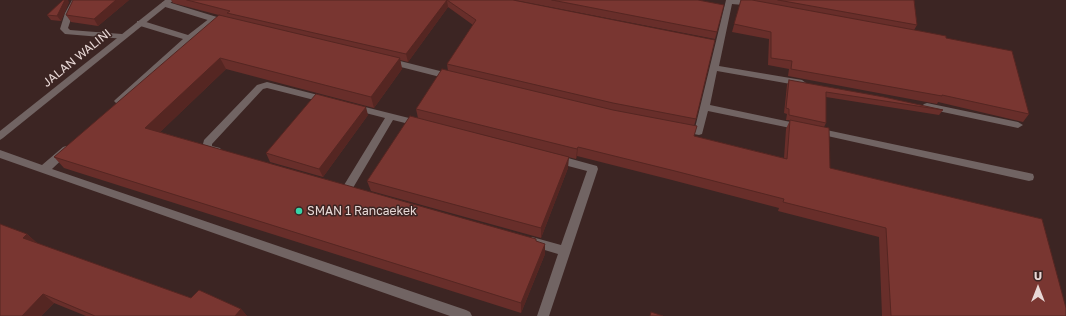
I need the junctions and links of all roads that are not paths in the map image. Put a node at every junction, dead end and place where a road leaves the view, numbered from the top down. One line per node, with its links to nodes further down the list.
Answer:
1 (76, 0): 7 (street)
2 (167, 2): 4 (street); 5 (street, JALAN WALINI)
3 (760, 5): 10 (street)
4 (213, 20): 6 (street); 8 (street)
5 (140, 23): 7 (street, JALAN WALINI); 8 (street)
6 (236, 25)
7 (122, 37): 20 (street, JALAN WALINI)
8 (189, 38): 15 (street)
9 (382, 60): 11 (street)
10 (715, 68): 12 (street); 14 (street)
11 (458, 78)
12 (813, 85)
13 (919, 105): 17 (street)
14 (704, 106): 19 (street); 26 (street)
15 (114, 107)
16 (391, 116): 18 (street); 23 (street); 27 (street)
17 (1018, 125)
18 (429, 126)
19 (672, 127)
20 (0, 136)
21 (73, 144): 25 (street)
22 (0, 154): 25 (street)
23 (229, 154)
24 (548, 157): 29 (street)
25 (44, 170): 30 (street)
26 (1029, 177)
27 (346, 190)
28 (520, 238): 29 (street)
29 (565, 251): 31 (street)
30 (466, 316)
31 (543, 316)

